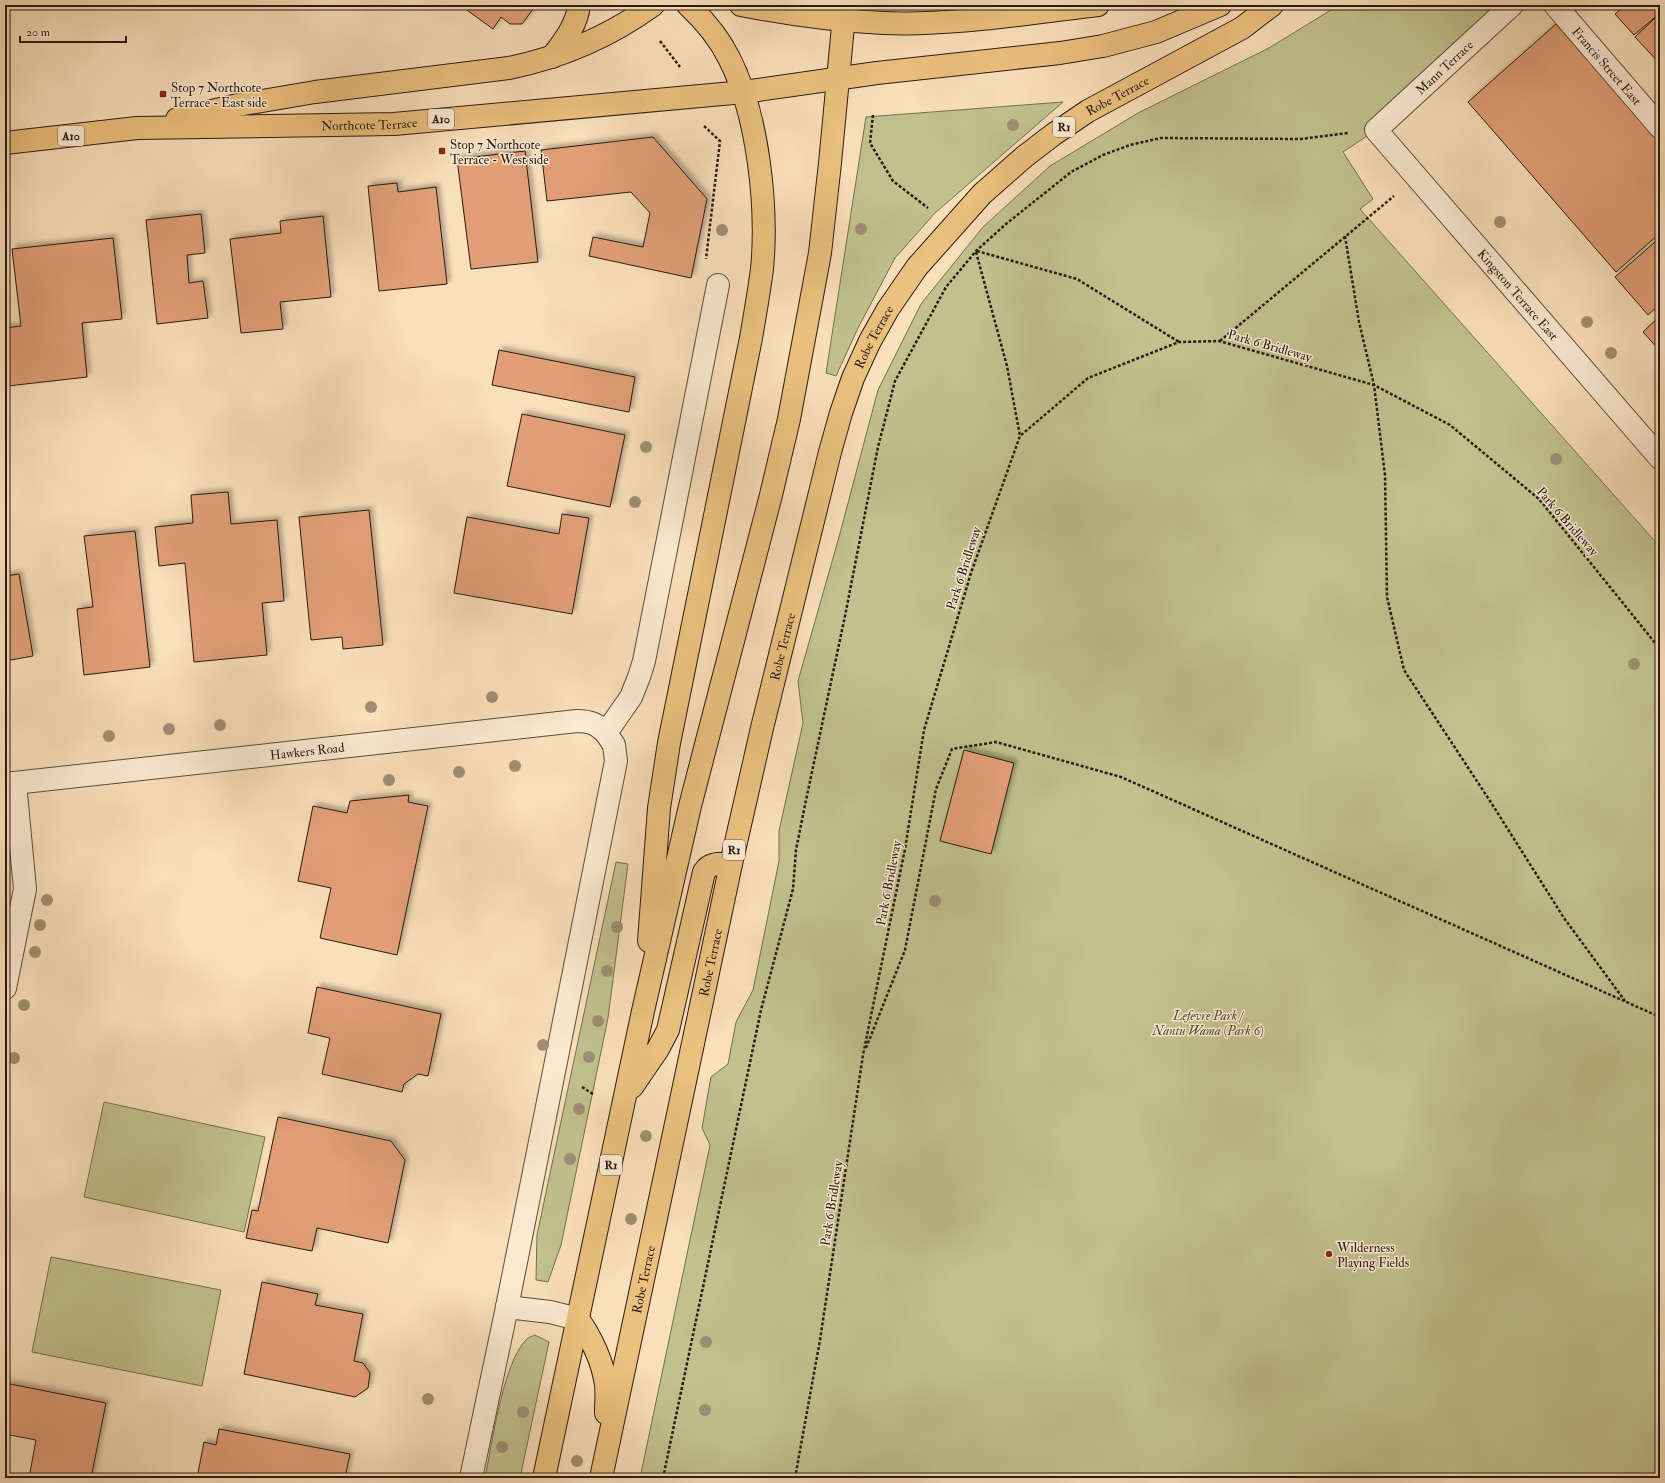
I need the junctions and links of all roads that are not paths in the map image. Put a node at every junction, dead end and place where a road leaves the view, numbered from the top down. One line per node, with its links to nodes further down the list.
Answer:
1 (579, 5): 11 (highway)
2 (653, 5): 11 (highway, Northcote Terrace / A10)
3 (688, 5): 13 (highway)
4 (741, 5): 10 (highway)
5 (1098, 5): 10 (highway)
6 (1220, 5): 12 (highway, Northcote Terrace)
7 (1272, 5): 22 (highway, Robe Terrace / R1)
8 (1512, 5): 16 (street, Mann Terrace)
9 (1555, 5): 14 (street, Francis Street East)
10 (844, 12): 12 (highway, R1)
11 (552, 57): 15 (highway, Northcote Terrace / A10)
12 (838, 78): 13 (highway, Northcote Terrace); 24 (highway, R1)
13 (744, 92): 15 (highway, Northcote Terrace / A10); 24 (highway)
14 (1660, 127)
15 (137, 128): 17 (highway, Northcote Terrace / A10)
16 (1376, 130): 19 (street, Kingston Terrace East)
17 (5, 143)
18 (718, 285): 20 (street)
19 (1660, 458)
20 (606, 733): 21 (street, Hawkers Road); 26 (street)
21 (10, 783): 23 (street)
22 (731, 864): 25 (highway); 28 (highway, Robe Terrace / R1)
23 (5, 988)
24 (643, 1011): 25 (highway, R1)
25 (625, 1104): 27 (highway, R1)
26 (507, 1307): 27 (street); 29 (street)
27 (578, 1319): 28 (highway); 30 (highway, R1)
28 (606, 1453): 31 (highway)
29 (471, 1478)
30 (544, 1478)
31 (600, 1478)

